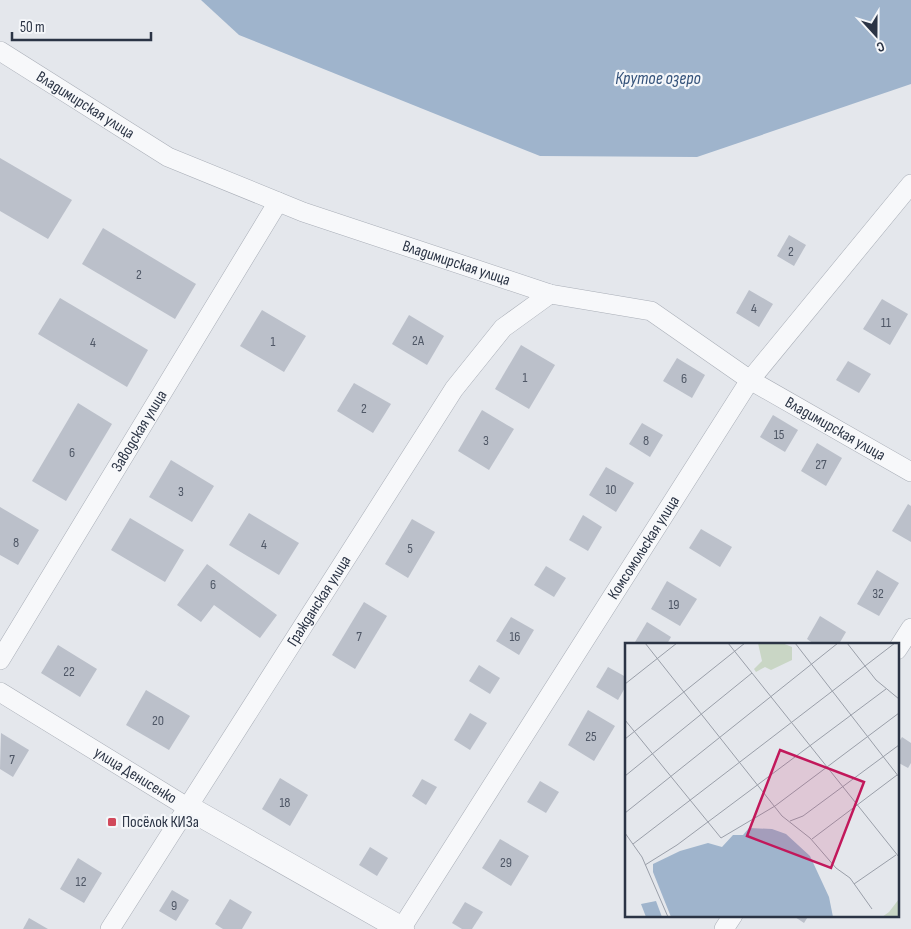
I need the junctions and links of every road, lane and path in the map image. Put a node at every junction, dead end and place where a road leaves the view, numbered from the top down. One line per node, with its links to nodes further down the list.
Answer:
1 (0, 51): 3 (street, Владимирская улица)
2 (911, 184): 5 (street, Комсомольская улица)
3 (278, 202): 4 (street, Владимирская улица); 9 (street, Заводская улица)
4 (550, 294): 5 (street, Владимирская улица); 11 (street, Гражданская улица)
5 (750, 380): 6 (street, Владимирская улица); 14 (street, Комсомольская улица)
6 (911, 472)
7 (911, 628): 8 (street)
8 (898, 648)
9 (0, 660)
10 (0, 692): 11 (street, улица Денисенко)
11 (187, 807): 13 (street, Гражданская улица); 14 (street, улица Денисенко)
12 (732, 916): 15 (street)
13 (110, 929)
14 (402, 929)
15 (724, 929)

